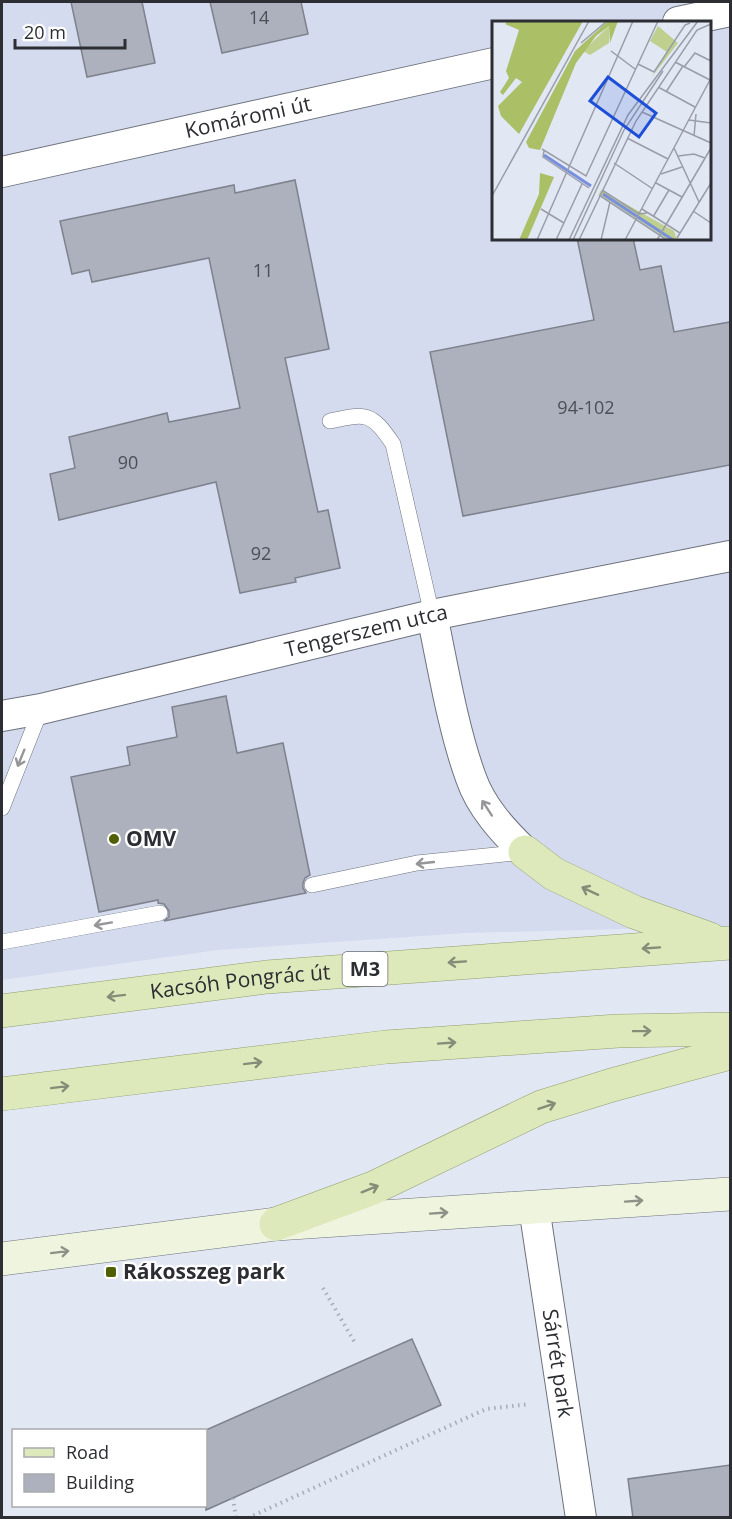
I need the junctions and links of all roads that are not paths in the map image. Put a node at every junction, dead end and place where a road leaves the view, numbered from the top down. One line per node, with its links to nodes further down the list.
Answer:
1 (730, 11): 2 (street)
2 (683, 21)
3 (492, 63): 4 (street, Komáromi út)
4 (2, 172)
5 (330, 421): 7 (lane)
6 (730, 556): 7 (street, Tengerszem utca)
7 (432, 615): 8 (street, Tengerszem utca); 11 (street, one-way to 7)
8 (41, 709): 9 (street, Tengerszem utca); 10 (lane, one-way to 10)
9 (2, 716)
10 (2, 808)
11 (525, 852): 12 (lane, one-way to 12); 15 (main road, one-way to 11)
12 (312, 885)
13 (160, 913): 14 (lane, one-way to 14)
14 (2, 942)
15 (727, 944): 16 (main road, Kacsóh Pongrác út / M3, one-way to 16)
16 (2, 1011)
17 (730, 1029): 19 (main road, one-way to 17)
18 (730, 1053): 22 (main road, one-way to 18)
19 (2, 1094)
20 (730, 1194): 21 (street, one-way to 20)
21 (534, 1207): 22 (street, one-way to 21); 24 (street, Sárrét park)
22 (276, 1224): 23 (street, one-way to 22)
23 (2, 1260)
24 (581, 1518)

